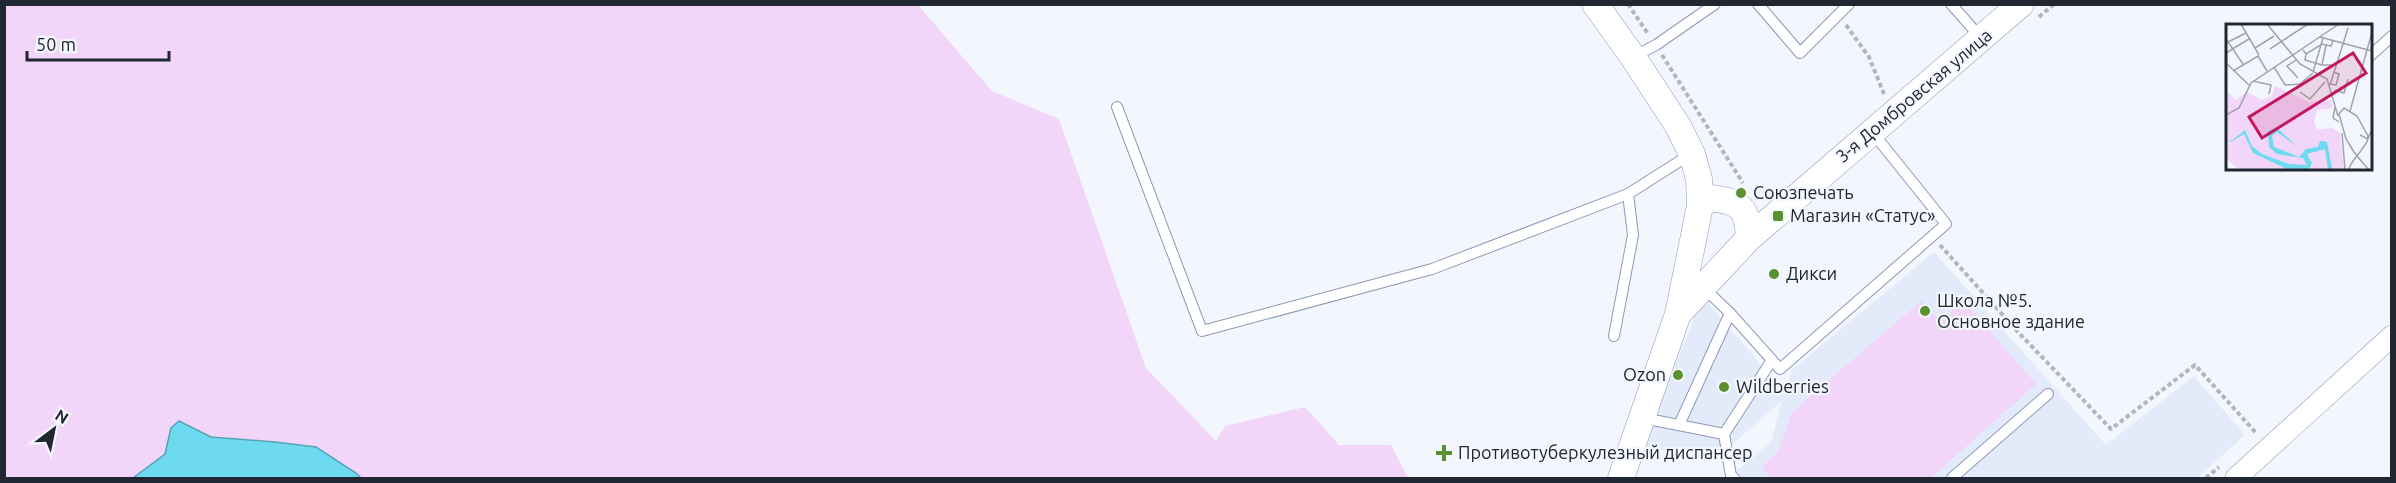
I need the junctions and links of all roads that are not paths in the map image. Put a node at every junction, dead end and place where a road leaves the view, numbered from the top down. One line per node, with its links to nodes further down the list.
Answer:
1 (1595, 4): 10 (street)
2 (1715, 4): 10 (lane)
3 (1758, 4): 4 (lane)
4 (1849, 4)
5 (1951, 4): 8 (lane)
6 (2021, 4): 8 (street, 3-я Домбровская улица)
7 (2391, 36): 9 (lane)
8 (1982, 39): 12 (street, 3-я Домбровская улица)
9 (2372, 54)
10 (1633, 57): 13 (street)
11 (1117, 107): 14 (lane)
12 (1873, 133): 17 (street, 3-я Домбровская улица); 24 (lane)
13 (1692, 154): 14 (lane); 15 (street)
14 (1628, 194): 22 (lane)
15 (1700, 206): 16 (street); 17 (street)
16 (1693, 231): 18 (street); 21 (street)
17 (1749, 238): 18 (street, 3-я Домбровская улица)
18 (1728, 258): 19 (street, 3-я Домбровская улица)
19 (1702, 286): 20 (lane); 21 (street, 3-я Домбровская улица)
20 (1730, 313): 24 (lane); 27 (lane)
21 (1678, 314): 26 (street)
22 (1614, 336)
23 (2391, 336): 32 (street)
24 (1772, 360): 28 (lane)
25 (2048, 394): 31 (lane)
26 (1642, 418): 27 (lane); 29 (street)
27 (1679, 425): 28 (lane)
28 (1725, 434): 30 (lane)
29 (1622, 478)
30 (1734, 478)
31 (1952, 478)
32 (2236, 478)

